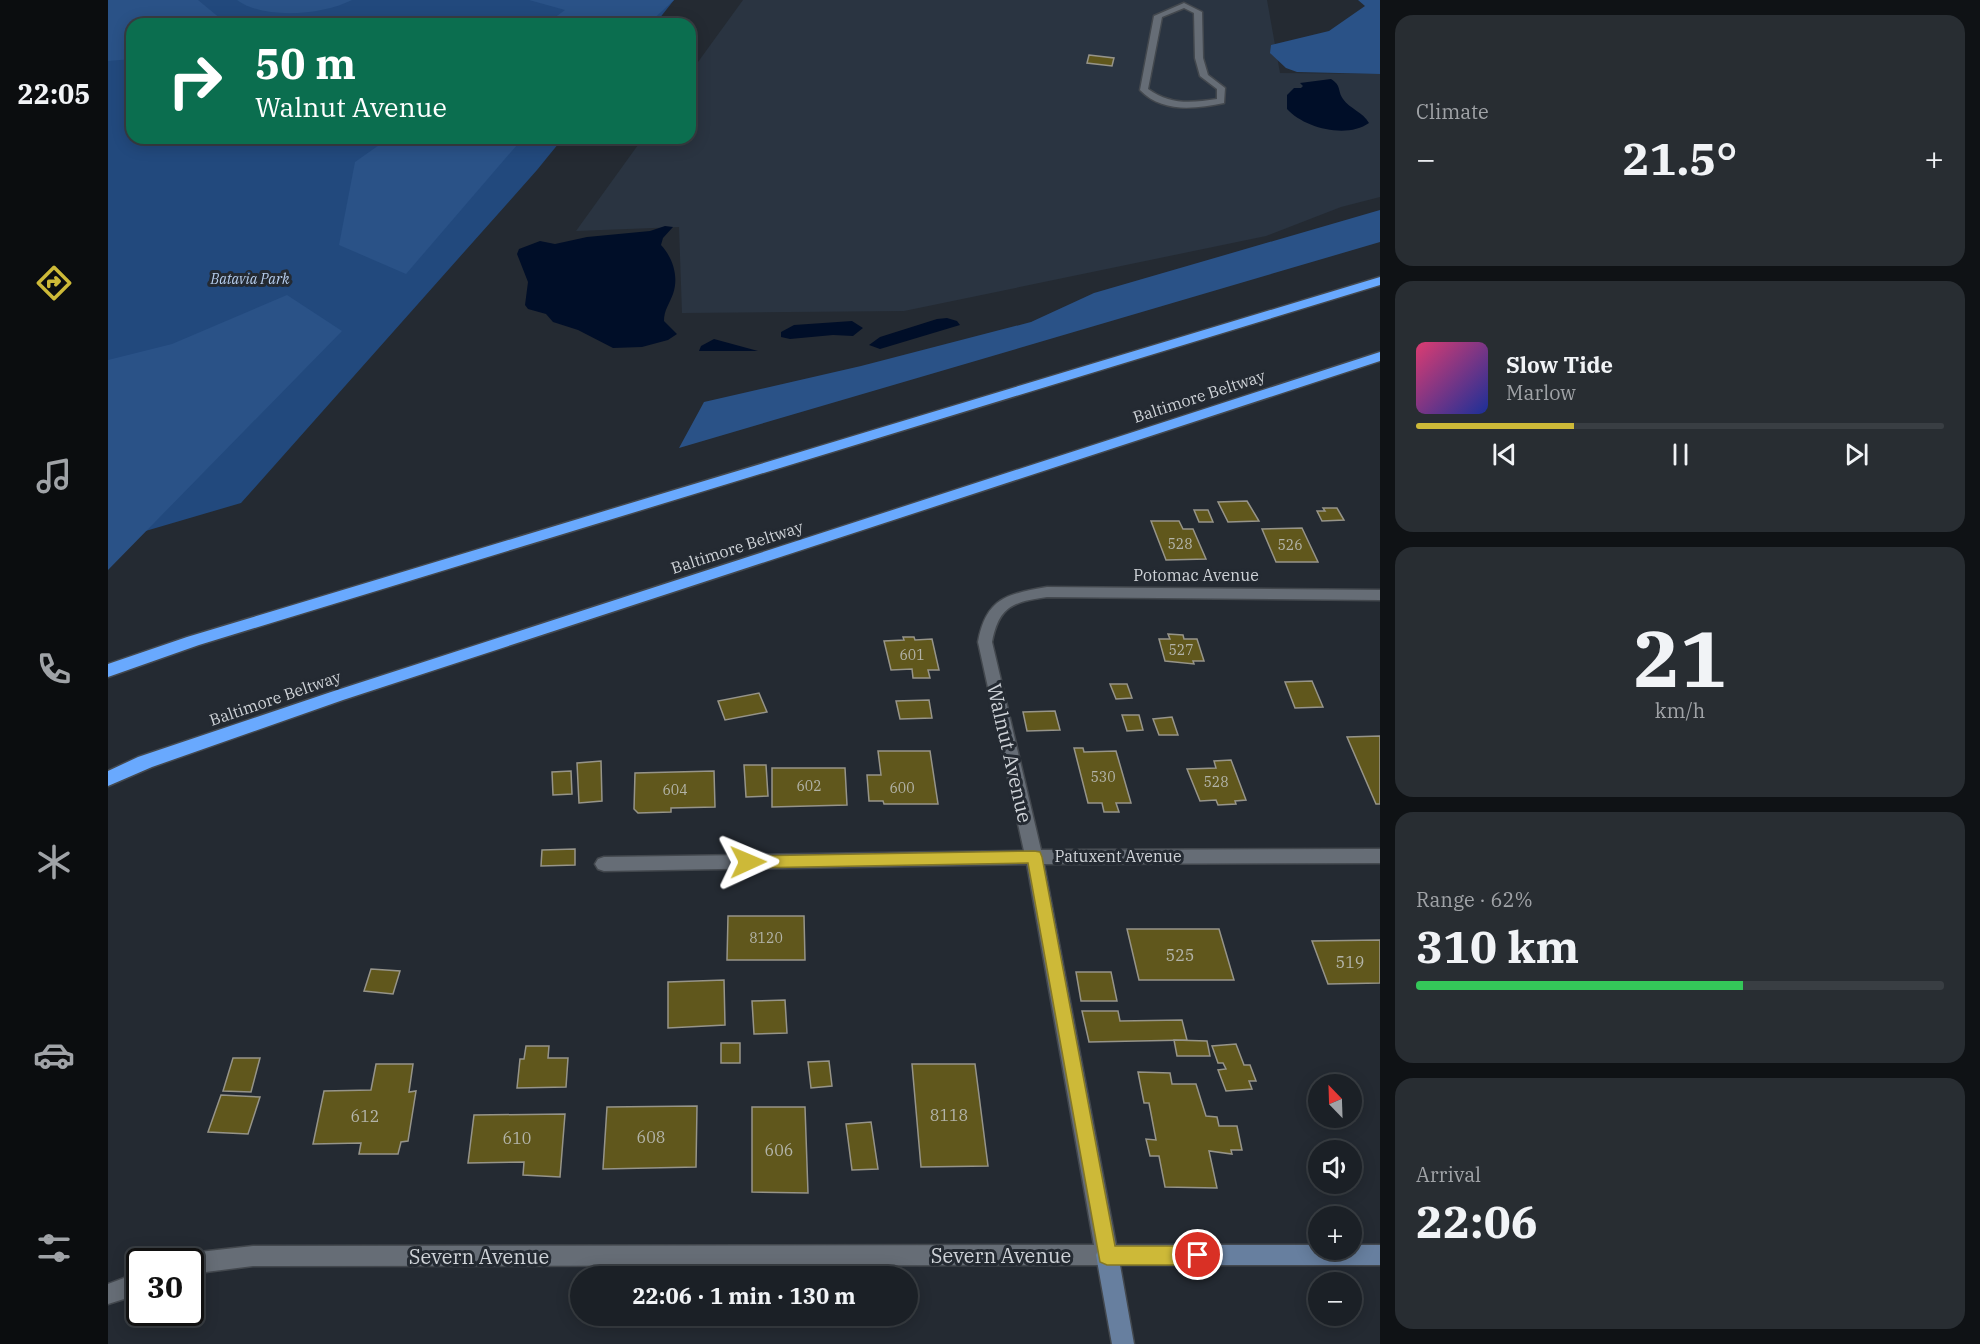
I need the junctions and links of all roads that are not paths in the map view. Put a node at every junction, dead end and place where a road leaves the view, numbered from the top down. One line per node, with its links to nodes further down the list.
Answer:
1 (1184, 2): 1 (street)
2 (1380, 281): 6 (highway)
3 (1380, 356): 7 (highway, Baltimore Beltway)
4 (1380, 595): 5 (street, Potomac Avenue)
5 (1012, 599): 9 (street, Walnut Avenue)
6 (108, 671)
7 (108, 779)
8 (1380, 856): 9 (street, Patuxent Avenue)
9 (1034, 857): 10 (street, Patuxent Avenue); 11 (street, Walnut Avenue)
10 (604, 864)
11 (1107, 1255): 12 (street, Severn Avenue); 13 (street, Severn Avenue); 16 (street, Walnut Avenue)
12 (1380, 1255)
13 (204, 1262)
14 (126, 1288): 15 (street)
15 (109, 1295)
16 (1123, 1344)

